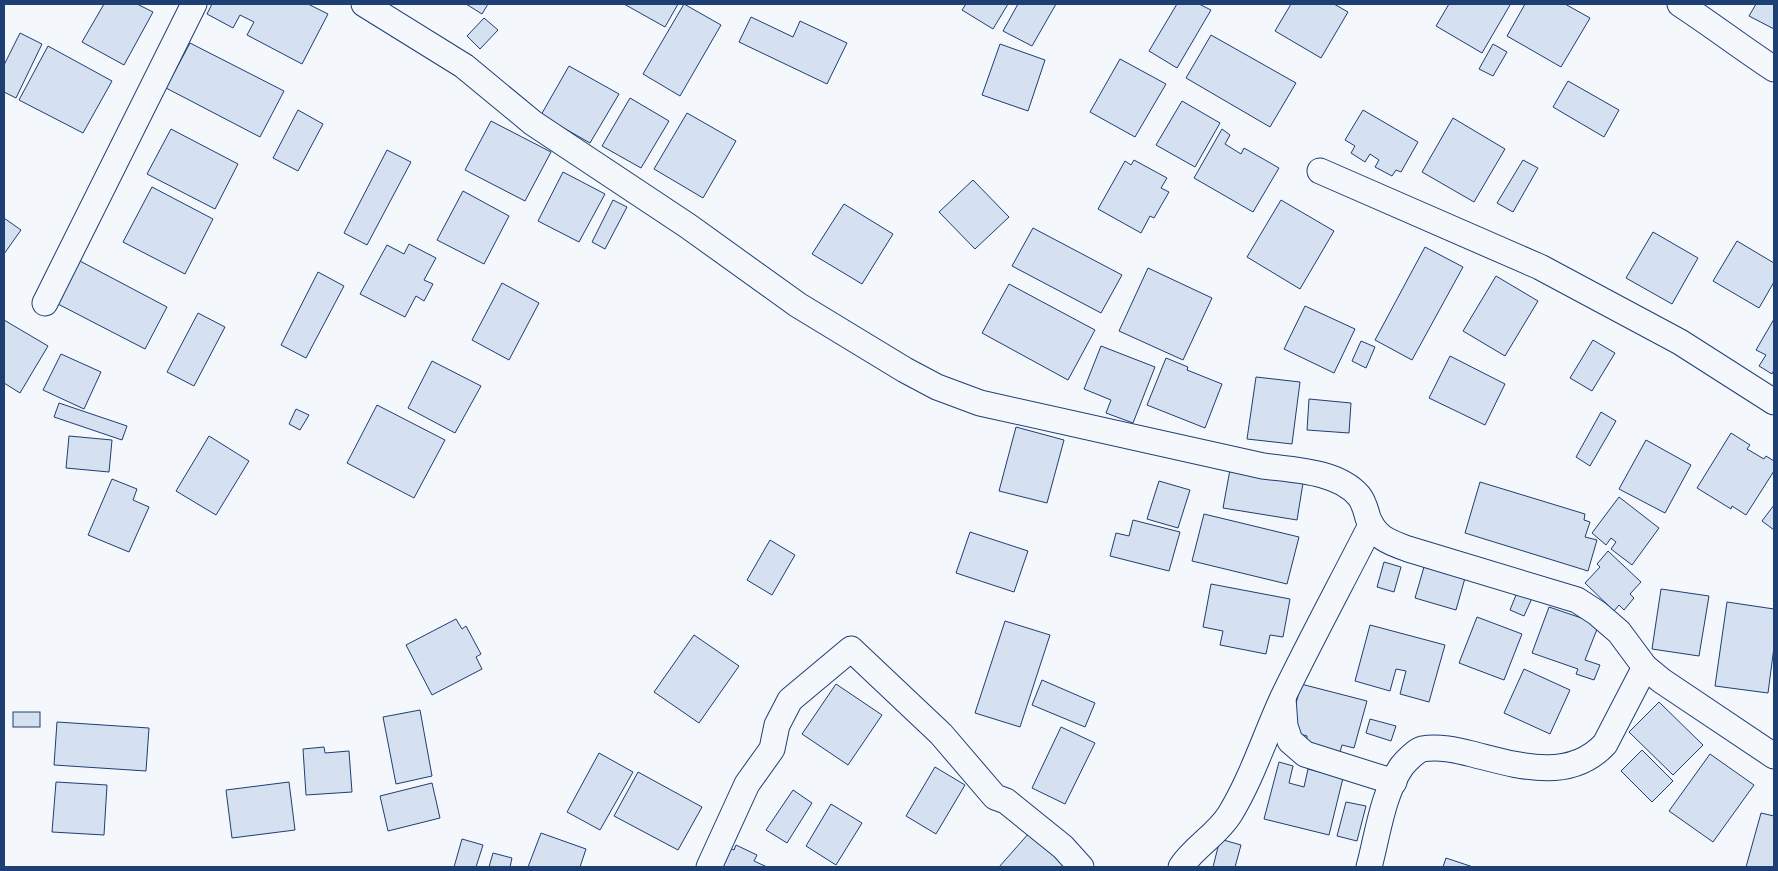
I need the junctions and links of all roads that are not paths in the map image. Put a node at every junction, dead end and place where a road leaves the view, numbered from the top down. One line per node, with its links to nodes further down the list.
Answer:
1 (194, 4): 6 (street)
2 (364, 4): 8 (street)
3 (1680, 4): 4 (street)
4 (1774, 69)
5 (1320, 171): 7 (street)
6 (44, 303)
7 (1774, 402)
8 (1371, 525): 9 (street); 10 (street)
9 (1645, 667): 11 (street); 12 (street)
10 (1283, 698): 12 (street); 15 (street)
11 (1774, 756)
12 (1394, 782): 16 (street)
13 (709, 867): 14 (street)
14 (1081, 867)
15 (1181, 867)
16 (1369, 867)

